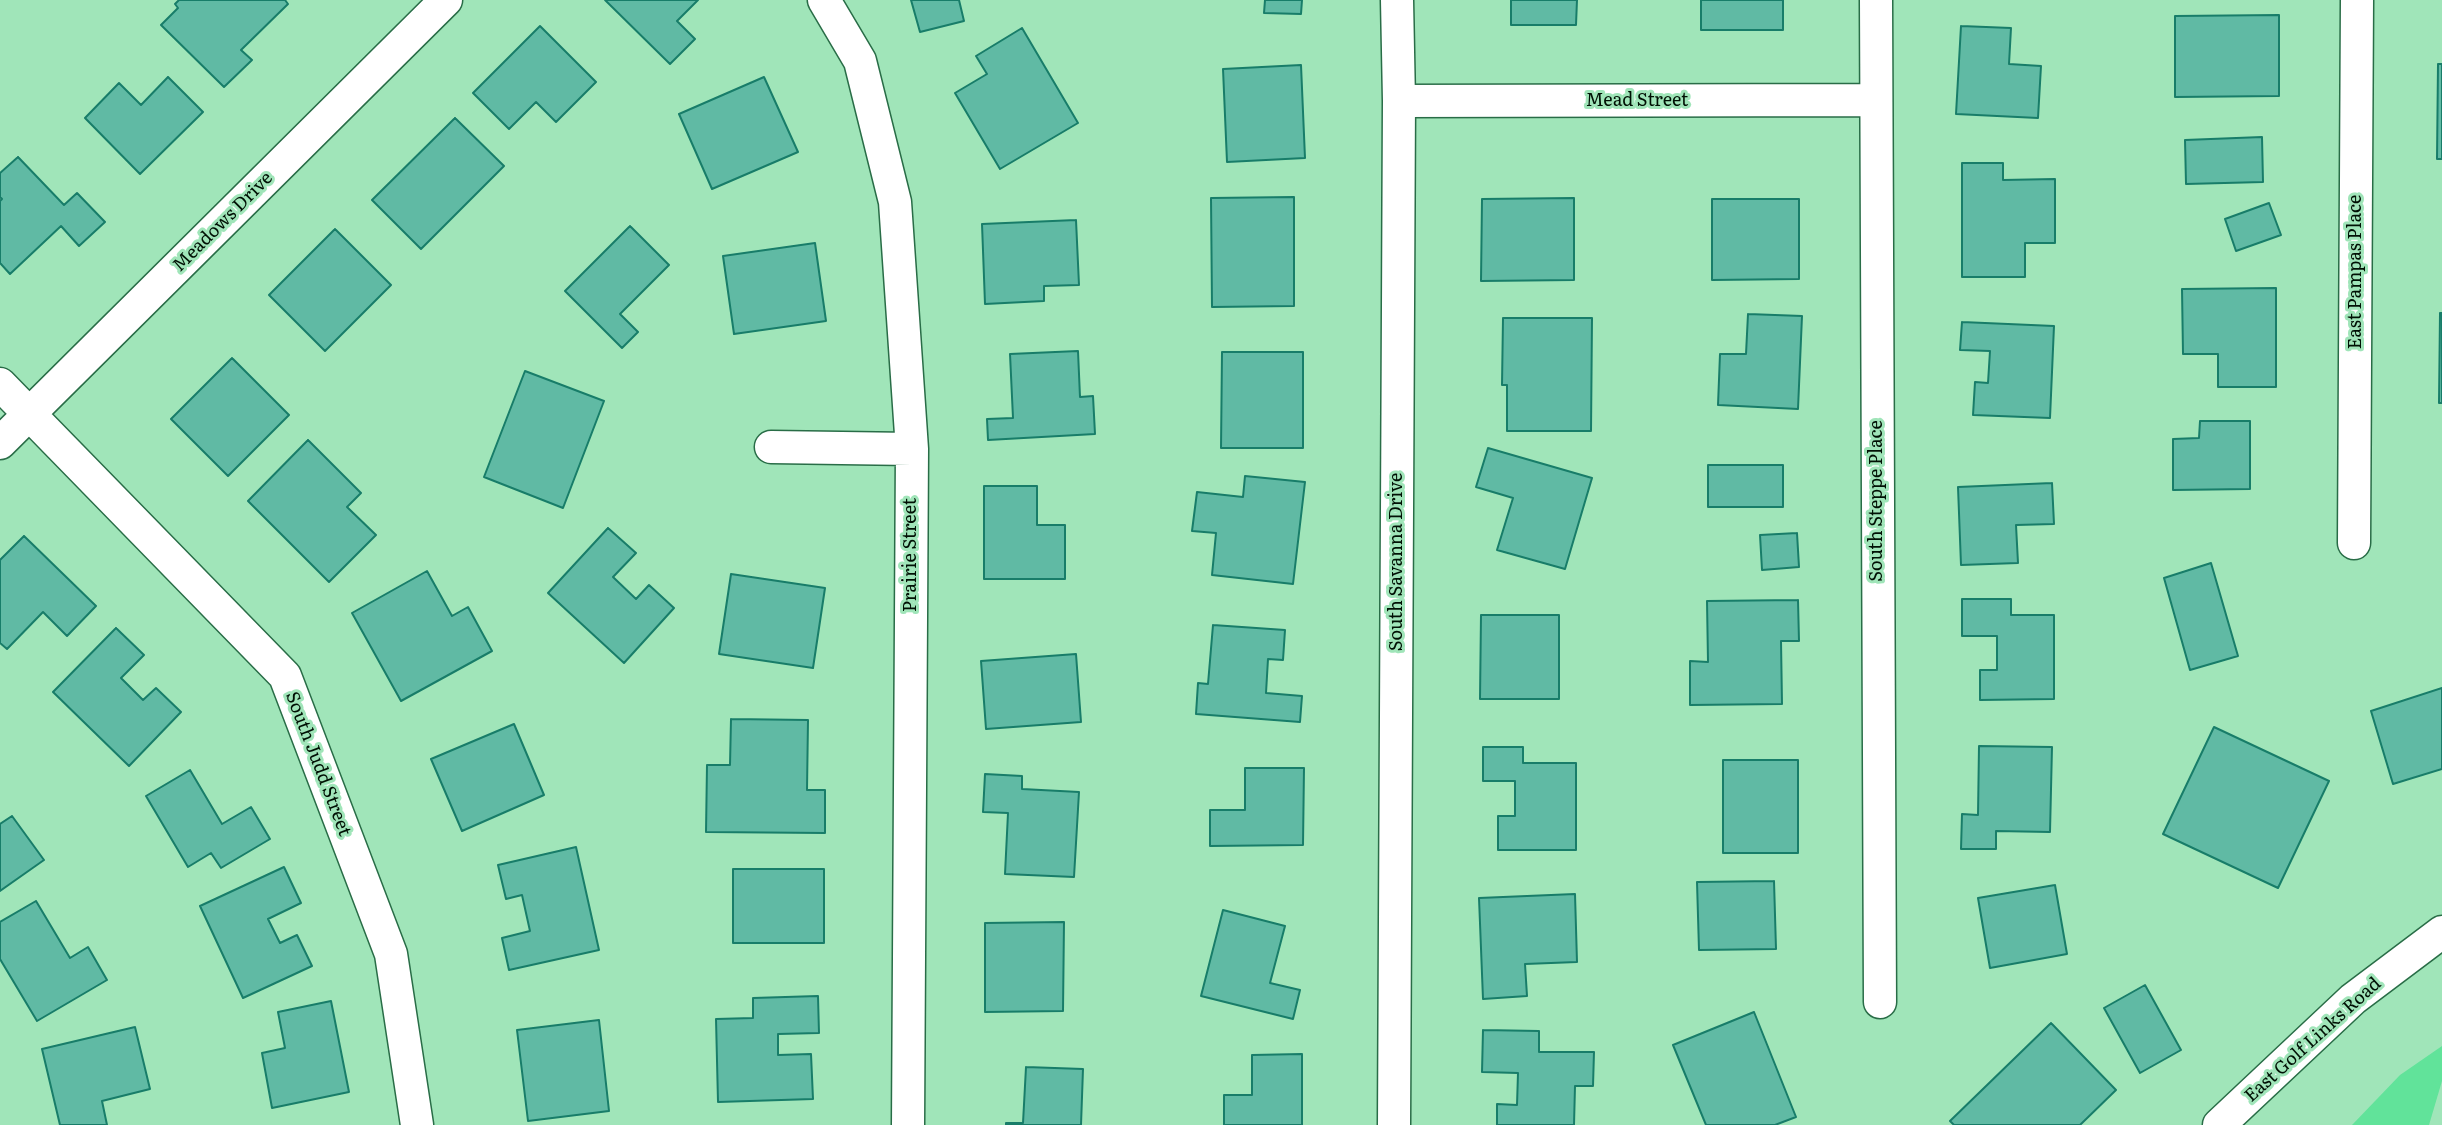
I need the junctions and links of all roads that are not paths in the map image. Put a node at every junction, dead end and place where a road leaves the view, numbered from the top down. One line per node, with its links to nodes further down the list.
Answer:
1 (446, 0): 9 (street, Meadows Drive)
2 (824, 0): 12 (street, Prairie Street)
3 (1397, 0): 7 (street, South Savanna Drive)
4 (1876, 0): 6 (street, South Steppe Place)
5 (2357, 0): 13 (street, East Pampas Place)
6 (1874, 100): 7 (street, Mead Street); 15 (street, South Steppe Place)
7 (1399, 101): 18 (street, South Savanna Drive)
8 (0, 384): 9 (street, South Judd Street)
9 (30, 413): 10 (street, Meadows Drive); 16 (street, South Judd Street)
10 (0, 443)
11 (771, 447): 12 (street)
12 (912, 449): 17 (street, Prairie Street)
13 (2354, 543)
14 (2442, 932): 19 (street, East Golf Links Road)
15 (1880, 1002)
16 (417, 1125)
17 (908, 1125)
18 (1394, 1125)
19 (2219, 1125)

